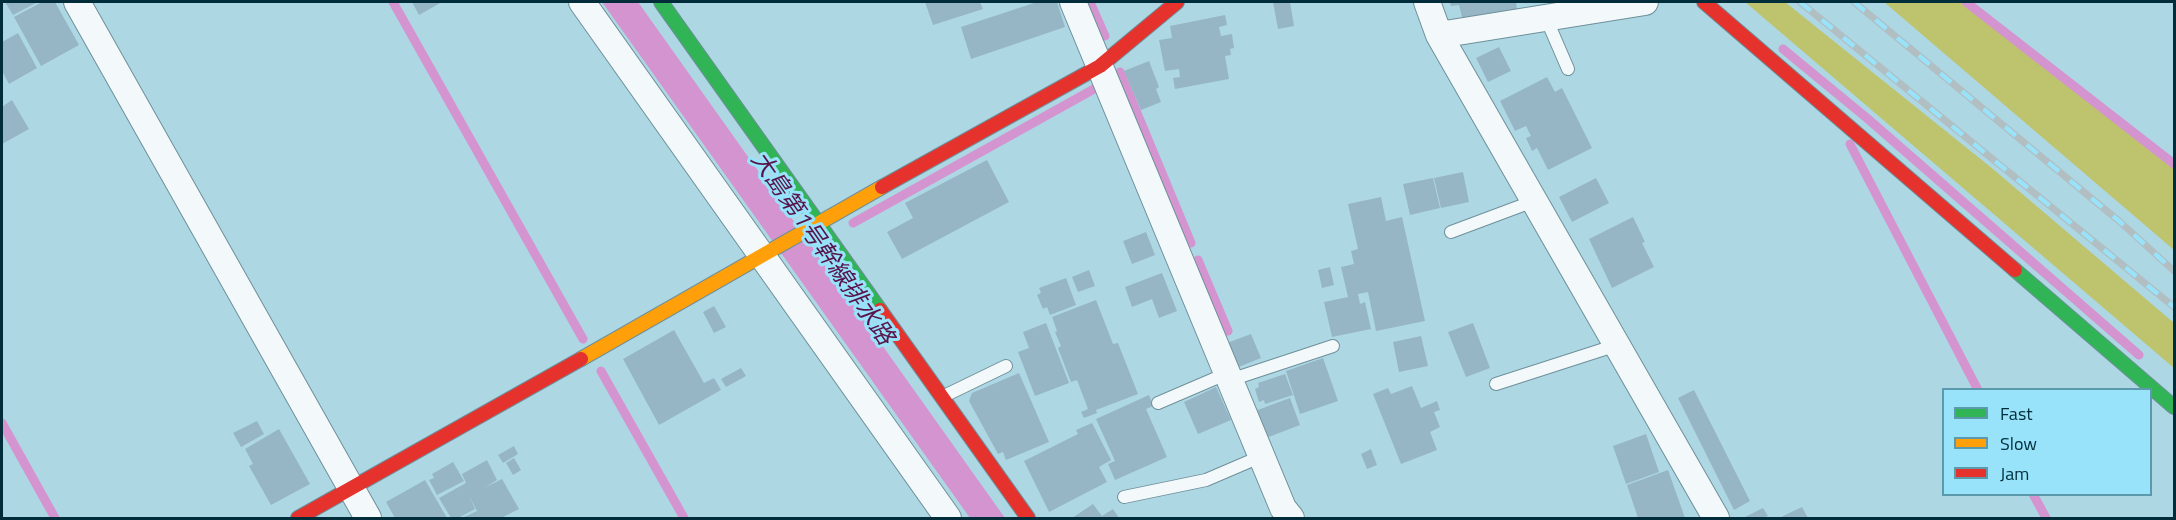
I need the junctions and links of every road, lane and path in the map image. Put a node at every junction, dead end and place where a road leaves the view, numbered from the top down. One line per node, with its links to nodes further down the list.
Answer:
1 (77, 2): 26 (street)
2 (582, 2): 16 (street)
3 (661, 2): 14 (street)
4 (1073, 2): 11 (street)
5 (1177, 2): 11 (street)
6 (1427, 2): 10 (street)
7 (1645, 2): 9 (street)
8 (1704, 2): 24 (street)
9 (1546, 18): 10 (street); 12 (lane)
10 (1439, 35): 13 (street)
11 (1100, 66): 14 (street); 20 (street)
12 (1568, 69)
13 (1534, 201): 15 (lane); 17 (street)
14 (813, 226): 16 (street); 22 (street)
15 (1451, 232)
16 (765, 253): 26 (street); 30 (street)
17 (1617, 345): 21 (lane); 33 (street)
18 (1333, 346): 20 (lane)
19 (1006, 366): 22 (lane)
20 (1229, 377): 23 (lane); 25 (street)
21 (1496, 384)
22 (942, 398): 31 (street)
23 (1158, 403)
24 (2175, 407)
25 (1262, 456): 27 (lane); 32 (street)
26 (351, 489): 28 (street); 29 (street)
27 (1124, 497)
28 (298, 519)
29 (368, 519)
30 (948, 519)
31 (1028, 519)
32 (1291, 519)
33 (1716, 519)

